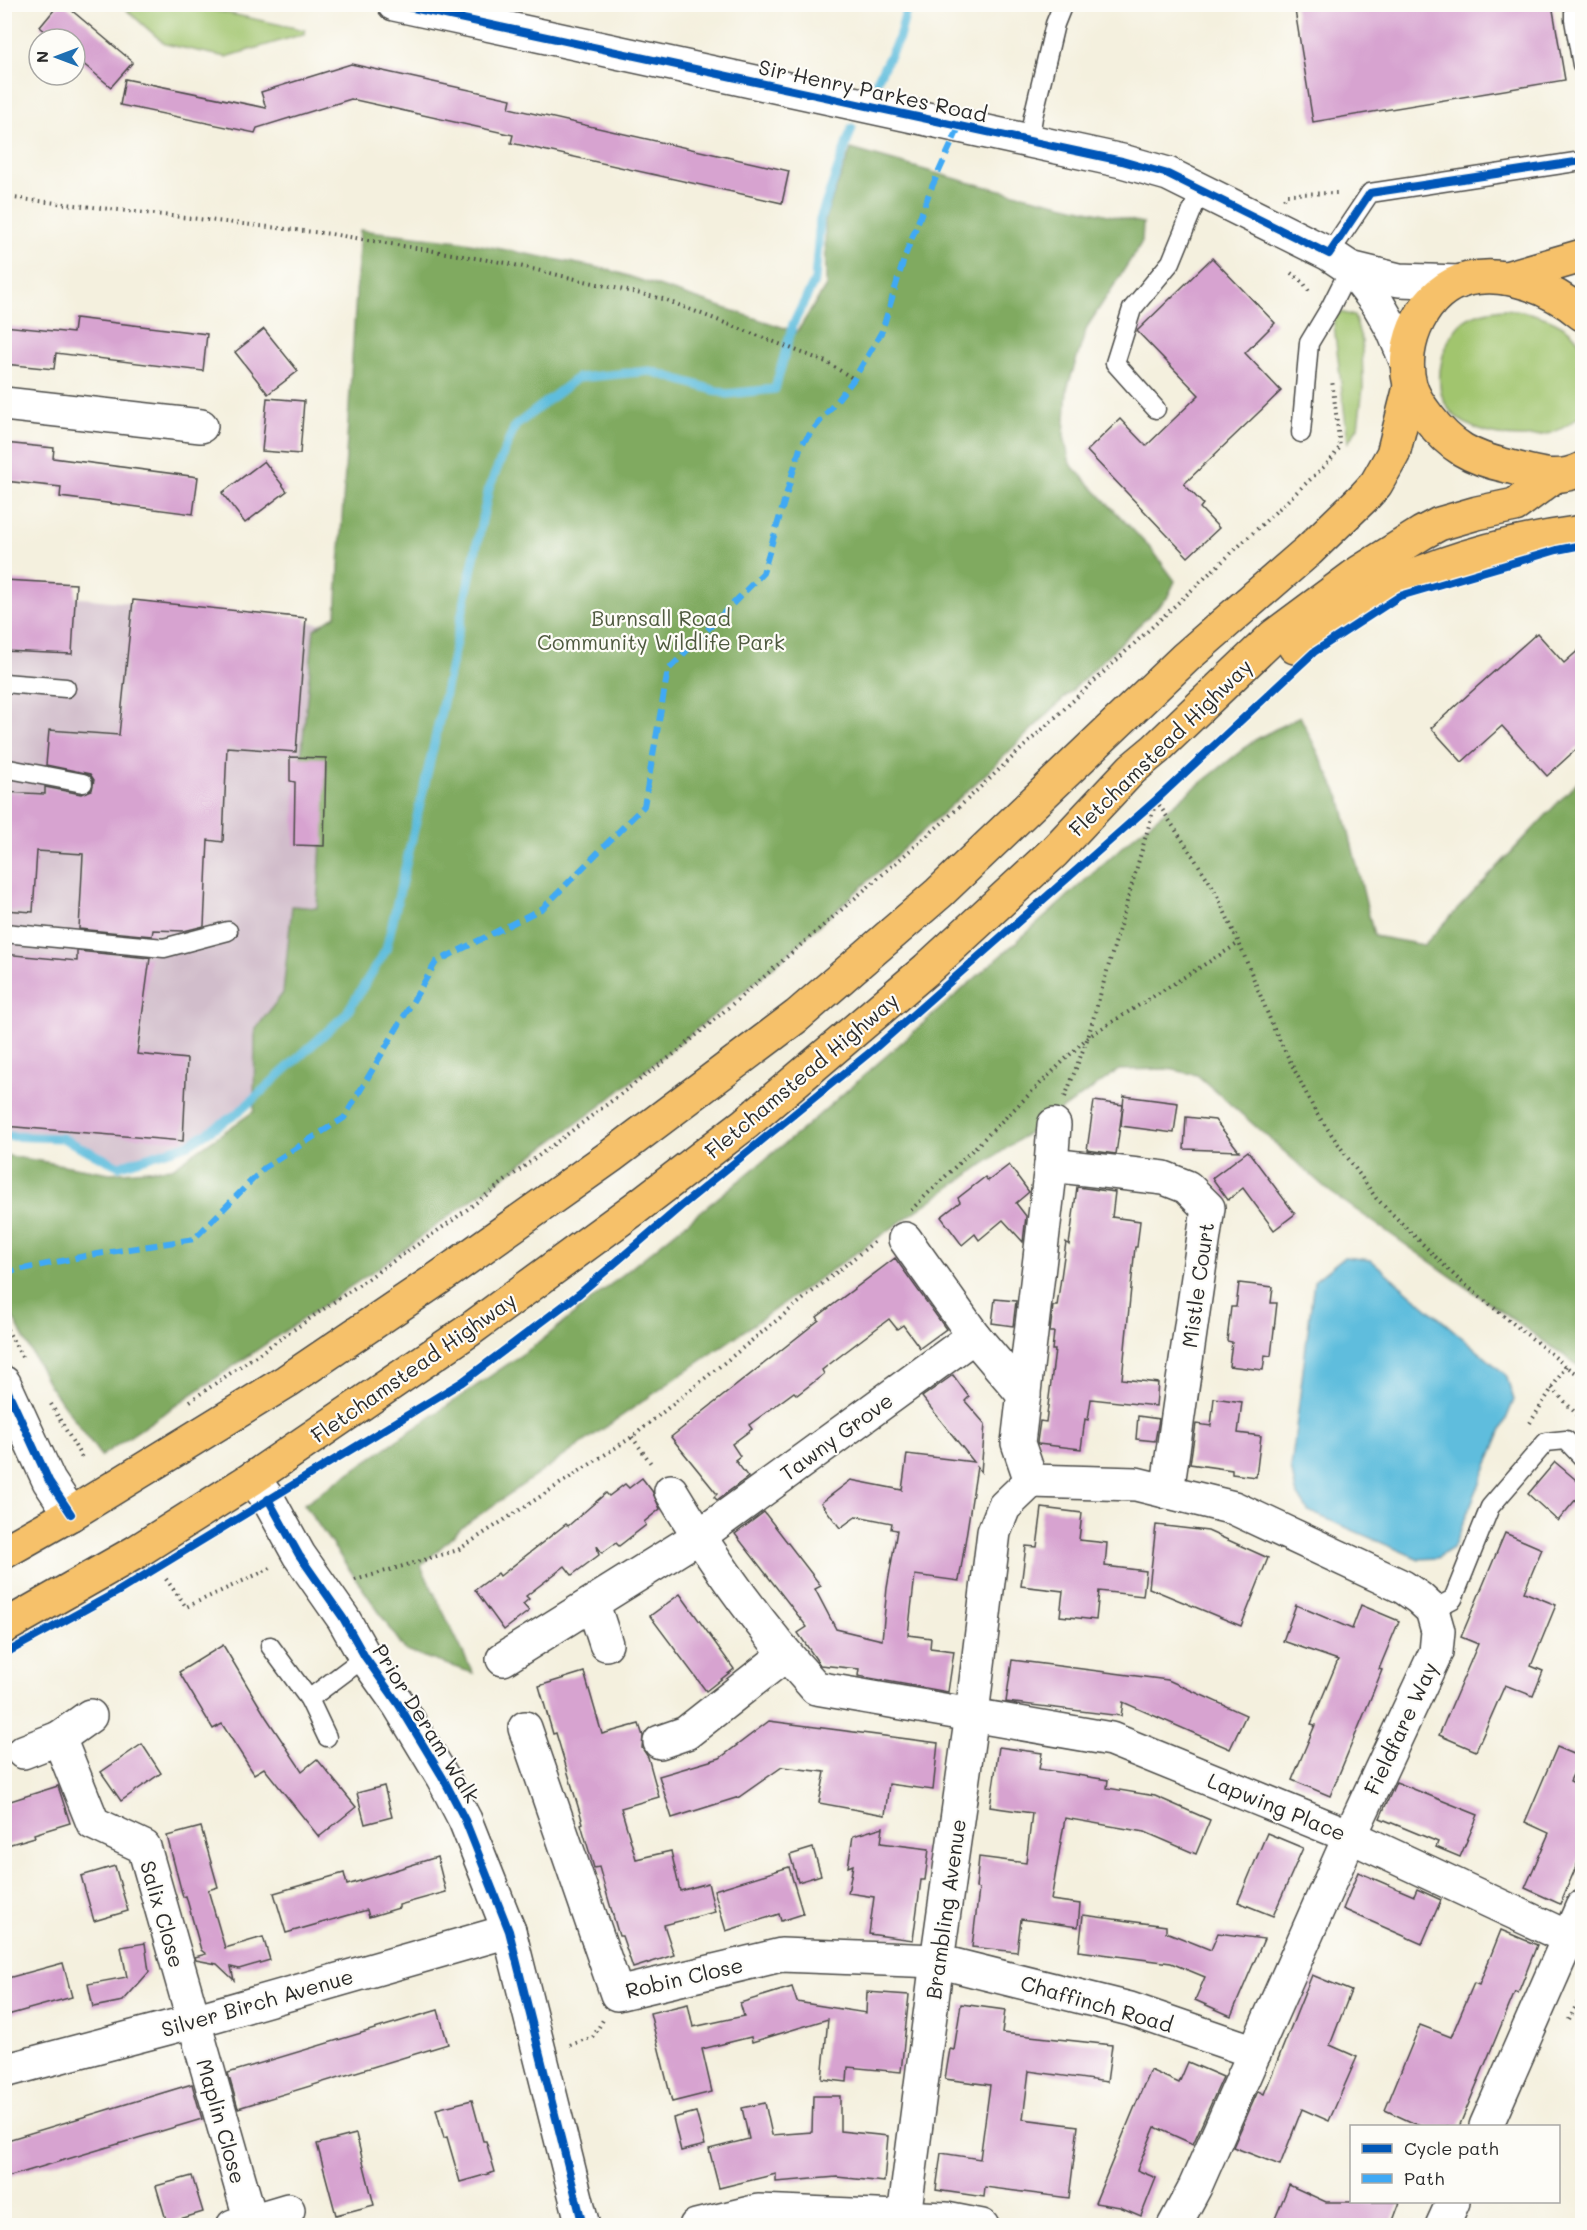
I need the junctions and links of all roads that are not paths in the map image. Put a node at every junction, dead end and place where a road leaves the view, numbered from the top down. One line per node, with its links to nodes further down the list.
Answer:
1 (394, 4): 5 (street, Sir Henry Parkes Road)
2 (1063, 4): 5 (lane)
3 (1574, 4): 4 (lane)
4 (1582, 65)
5 (1029, 142): 7 (street, Sir Henry Parkes Road)
6 (1582, 160): 9 (lane)
7 (1201, 189): 9 (street, Sir Henry Parkes Road); 15 (lane)
8 (1582, 256): 10 (highway)
9 (1339, 261): 11 (street, Sir Henry Parkes Road); 13 (street, Sir Henry Parkes Road); 17 (lane)
10 (1504, 279): 11 (highway); 12 (highway)
11 (1459, 282): 13 (highway)
12 (1582, 314)
13 (1409, 375): 18 (highway); 38 (highway)
14 (4, 404): 16 (street)
15 (1156, 409)
16 (201, 426)
17 (1301, 433)
18 (1568, 473): 22 (highway, Fletchamstead Highway)
19 (1582, 532): 22 (highway)
20 (4, 683): 21 (lane)
21 (66, 688)
22 (1156, 749): 34 (highway, Fletchamstead Highway)
23 (4, 768): 24 (lane)
24 (83, 783)
25 (228, 931): 26 (lane)
26 (4, 933)
27 (1054, 1125): 28 (street)
28 (1051, 1165): 32 (street); 37 (street, Mistle Court)
29 (894, 1233): 30 (street)
30 (974, 1336): 32 (street); 39 (street, Tawny Grove)
31 (4, 1383): 38 (street)
32 (1024, 1395): 35 (street)
33 (1582, 1457): 42 (lane)
34 (253, 1478): 43 (highway, Fletchamstead Highway); 47 (street, Prior Deram Walk)
35 (1031, 1481): 37 (street); 50 (street, Brambling Avenue)
36 (671, 1491): 39 (street)
37 (1167, 1492): 42 (street)
38 (71, 1514): 40 (highway)
39 (698, 1537): 41 (street, Tawny Grove); 46 (street)
40 (4, 1552)
41 (593, 1604): 44 (street); 48 (street, Tawny Grove)
42 (1432, 1610): 57 (street, Fieldfare Way)
43 (4, 1627)
44 (606, 1644)
45 (270, 1646): 49 (lane)
46 (785, 1654): 50 (street); 55 (street)
47 (365, 1657): 49 (lane); 59 (street, Prior Deram Walk)
48 (503, 1659)
49 (309, 1699): 52 (lane)
50 (972, 1714): 57 (street, Lapwing Place); 61 (street, Brambling Avenue)
51 (90, 1716): 53 (street)
52 (327, 1737)
53 (59, 1738): 56 (street); 62 (street, Salix Close)
54 (534, 1740): 61 (street, Robin Close)
55 (660, 1742)
56 (23, 1752)
57 (1350, 1836): 60 (street, Lapwing Place); 63 (street, Fieldfare Way)
58 (1582, 1907): 60 (street)
59 (509, 1931): 62 (street, Silver Birch Avenue); 70 (street, Prior Deram Walk)
60 (1569, 1938): 65 (street)
61 (937, 1961): 63 (street, Chaffinch Road); 68 (street, Brambling Avenue)
62 (194, 2020): 64 (street, Silver Birch Avenue); 69 (street, Maplin Close)
63 (1255, 2052): 73 (street, Fieldfare Way)
64 (4, 2070)
65 (1487, 2125)
66 (1453, 2203): 74 (street)
67 (288, 2210): 69 (street, Maplin Close)
68 (904, 2217): 71 (street); 72 (street)
69 (242, 2223)
70 (584, 2226)
71 (696, 2226)
72 (982, 2226)
73 (1174, 2226)
74 (1442, 2226)

